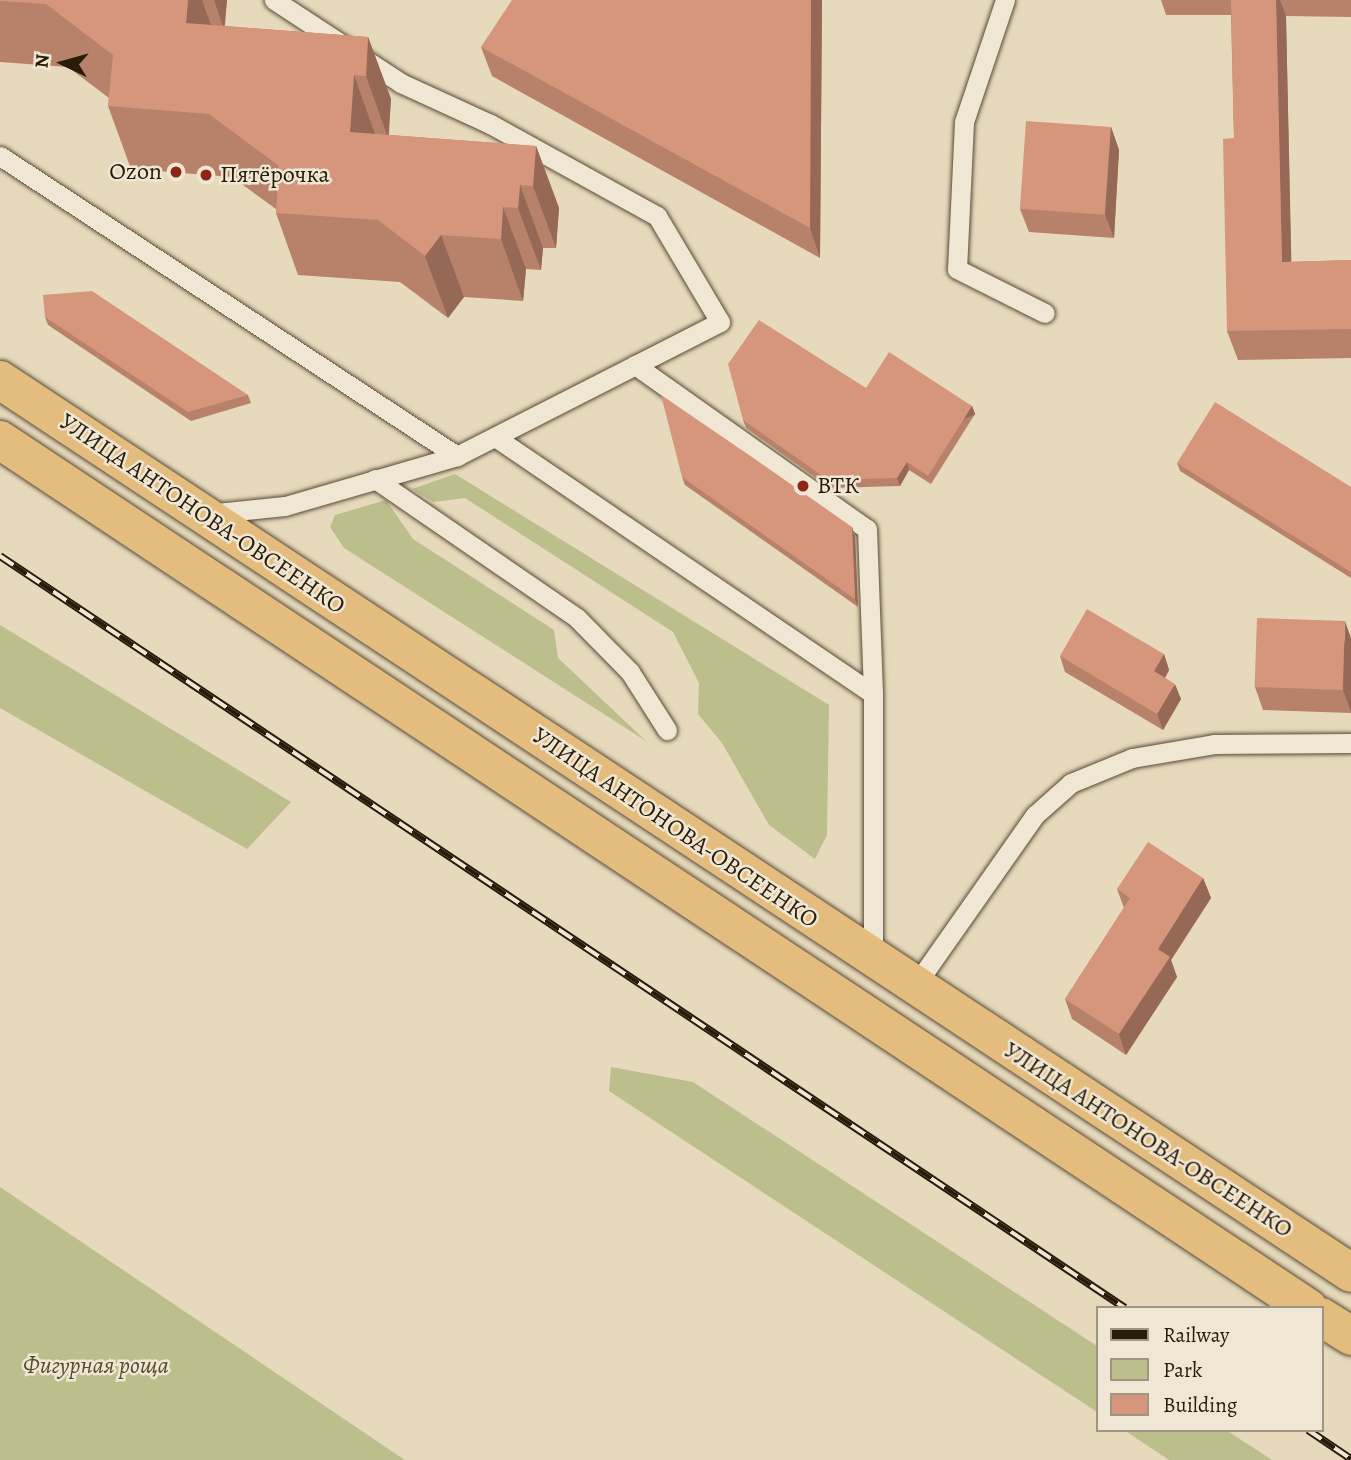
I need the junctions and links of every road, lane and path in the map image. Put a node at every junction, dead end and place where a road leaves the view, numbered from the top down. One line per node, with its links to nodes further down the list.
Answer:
1 (274, 0): 5 (lane)
2 (1005, 0): 4 (lane)
3 (0, 156): 9 (lane)
4 (1045, 313)
5 (635, 365): 7 (lane); 12 (lane)
6 (0, 380): 11 (highway, УЛИЦА АНТОНОВА-ОВСЕЕНКО)
7 (495, 437): 9 (lane); 12 (lane)
8 (0, 440): 18 (highway, УЛИЦА АНТОНОВА-ОВСЕЕНКО)
9 (457, 456): 10 (lane)
10 (376, 479): 11 (lane); 13 (lane)
11 (202, 514): 15 (highway, УЛИЦА АНТОНОВА-ОВСЕЕНКО)
12 (873, 694): 15 (lane)
13 (667, 730)
14 (1351, 743): 16 (lane)
15 (873, 960): 16 (highway, УЛИЦА АНТОНОВА-ОВСЕЕНКО)
16 (914, 987): 17 (highway, УЛИЦА АНТОНОВА-ОВСЕЕНКО)
17 (1351, 1273)
18 (1305, 1306)
19 (1323, 1318): 20 (highway)
20 (1351, 1336)

